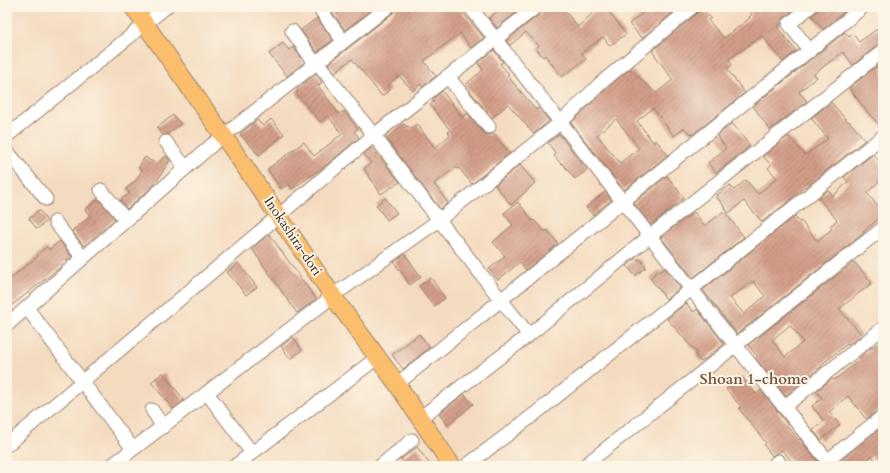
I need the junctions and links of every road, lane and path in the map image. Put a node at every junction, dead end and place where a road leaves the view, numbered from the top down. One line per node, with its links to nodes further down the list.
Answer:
1 (133, 7): 10 (main road, Inokashira-dori)
2 (166, 7): 10 (street)
3 (388, 7): 13 (street)
4 (470, 7): 12 (street)
5 (536, 7): 12 (street)
6 (692, 7): 18 (street)
7 (810, 7): 14 (street)
8 (863, 7): 14 (street)
9 (320, 9): 13 (street)
10 (145, 25): 20 (street); 21 (main road, Inokashira-dori)
11 (292, 31): 16 (street)
12 (496, 39): 17 (street); 18 (street)
13 (343, 41): 16 (street)
14 (810, 50): 29 (street)
15 (883, 51): 35 (street)
16 (316, 62): 21 (street); 22 (street)
17 (447, 76): 19 (street); 22 (street)
18 (561, 122): 29 (street); 32 (street)
19 (489, 127)
20 (7, 136)
21 (224, 136): 26 (street); 30 (main road, Inokashira-dori)
22 (373, 136): 30 (street); 32 (street)
23 (883, 136): 37 (street)
24 (166, 142): 26 (street)
25 (7, 151): 28 (street)
26 (186, 168): 31 (street)
27 (101, 190): 31 (street)
28 (46, 199)
29 (623, 202): 35 (street); 39 (street)
30 (278, 216): 38 (main road, Inokashira-dori); 46 (street)
31 (126, 220): 36 (street)
32 (439, 220): 38 (street); 39 (street)
33 (55, 222): 36 (street)
34 (883, 228): 44 (street)
35 (650, 236): 37 (street); 43 (street)
36 (83, 258): 40 (street)
37 (691, 288): 44 (street); 63 (street)
38 (333, 294): 45 (main road, Inokashira-dori); 48 (street)
39 (501, 300): 43 (street); 47 (street)
40 (27, 308): 41 (street); 46 (street)
41 (7, 325)
42 (883, 328): 49 (street)
43 (529, 335): 52 (street)
44 (736, 345): 49 (street); 64 (street)
45 (378, 357): 47 (main road, Inokashira-dori); 57 (street)
46 (82, 381): 55 (street); 56 (street)
47 (397, 384): 52 (main road, Inokashira-dori)
48 (207, 393): 53 (street); 57 (street)
49 (784, 407): 58 (street)
50 (152, 410): 53 (street)
51 (883, 416): 58 (street)
52 (420, 418): 62 (main road, Inokashira-dori)
53 (163, 426): 56 (street)
54 (412, 440): 61 (street)
55 (7, 445)
56 (133, 449): 59 (street)
57 (252, 452): 60 (street)
58 (829, 463)
59 (111, 466)
60 (235, 466)
61 (380, 466)
62 (452, 466)
63 (466, 466)
64 (584, 466)
65 (773, 466): 66 (street)
66 (782, 466)

